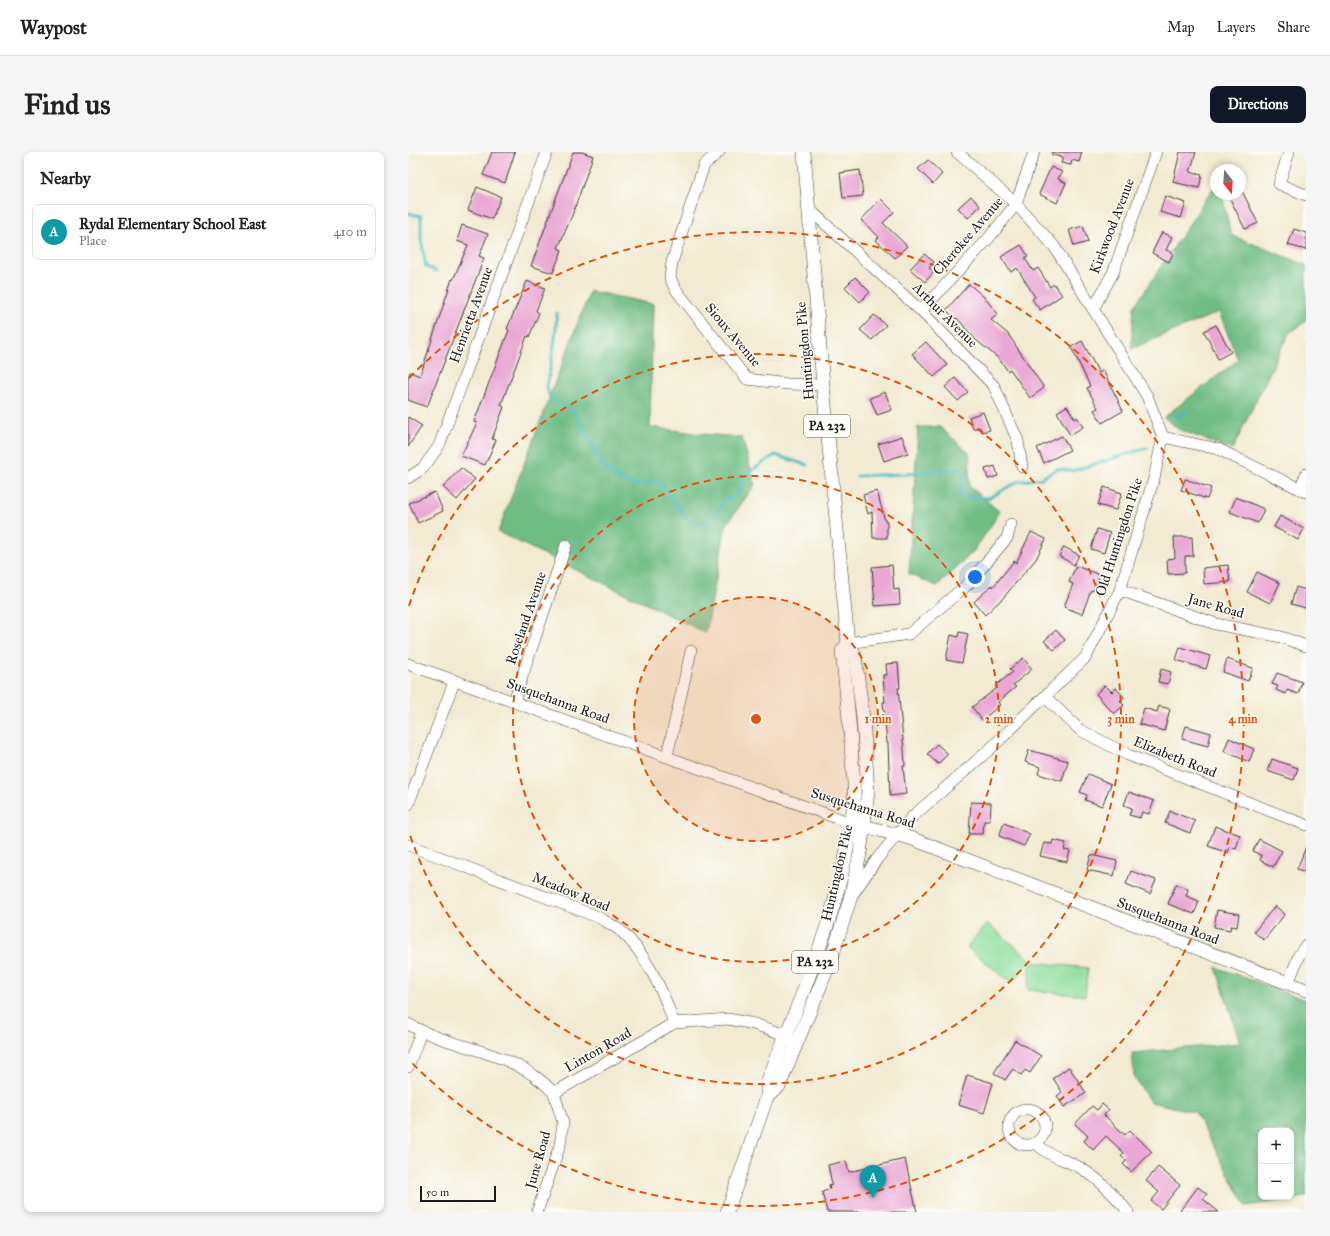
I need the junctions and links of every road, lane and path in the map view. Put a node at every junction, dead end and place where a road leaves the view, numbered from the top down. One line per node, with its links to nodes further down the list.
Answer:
1 (547, 152): 17 (street, Henrietta Avenue)
2 (719, 152): 13 (street, Sioux Avenue)
3 (804, 152): 10 (main road, Huntingdon Pike / PA 232)
4 (957, 152): 9 (street)
5 (1034, 152): 9 (street, Cherokee Avenue)
6 (1156, 152): 11 (street, Kirkwood Avenue)
7 (1288, 152): 8 (street)
8 (1306, 195)
9 (1016, 204): 11 (street); 12 (street, Cherokee Avenue)
10 (809, 209): 12 (street, Arthur Avenue); 13 (main road, Huntingdon Pike / PA 232)
11 (1093, 309): 14 (street)
12 (921, 311): 15 (street, Arthur Avenue)
13 (823, 385): 22 (main road, Huntingdon Pike / PA 232)
14 (1163, 437): 18 (street); 21 (street, Old Huntingdon Pike)
15 (1022, 467)
16 (1306, 474): 18 (street)
17 (408, 478)
18 (1303, 490)
19 (1011, 524): 22 (street)
20 (566, 545): 28 (street, Roseland Avenue)
21 (1120, 590): 23 (street, Jane Road); 27 (street, Old Huntingdon Pike)
22 (848, 643): 31 (main road, Huntingdon Pike / PA 232); 33 (main road, Huntingdon Pike / PA 232)
23 (1306, 646)
24 (691, 651): 29 (street)
25 (408, 664): 26 (street, Susquehanna Road)
26 (454, 682): 28 (street, Susquehanna Road); 30 (street)
27 (1045, 697): 32 (street, Elizabeth Road); 34 (street, Old Huntingdon Pike)
28 (514, 702): 29 (street, Susquehanna Road)
29 (667, 756): 31 (street, Susquehanna Road)
30 (408, 805)
31 (851, 823): 33 (main road, Susquehanna Road); 43 (main road, Huntingdon Pike / PA 232)
32 (1306, 825)
33 (865, 826): 34 (main road, Susquehanna Road); 36 (main road, Huntingdon Pike / PA 232)
34 (896, 834): 36 (street, Old Huntingdon Pike); 38 (main road, Susquehanna Road)
35 (408, 845): 40 (street, Meadow Road)
36 (850, 899): 44 (main road, Huntingdon Pike / PA 232)
37 (1306, 945): 38 (street)
38 (1288, 984): 39 (main road, Susquehanna Road)
39 (1306, 990)
40 (674, 1023): 43 (street, Linton Road); 46 (street, Linton Road)
41 (408, 1024): 42 (street)
42 (421, 1032): 45 (street); 46 (street)
43 (786, 1035): 44 (street, Linton Road); 47 (main road, Huntingdon Pike / PA 232)
44 (797, 1043): 47 (main road, Huntingdon Pike / PA 232)
45 (408, 1067)
46 (554, 1093): 49 (street, June Road)
47 (768, 1097): 50 (main road, Huntingdon Pike / PA 232)
48 (1036, 1143): 51 (street)
49 (537, 1212)
50 (727, 1212)
51 (1128, 1212)

